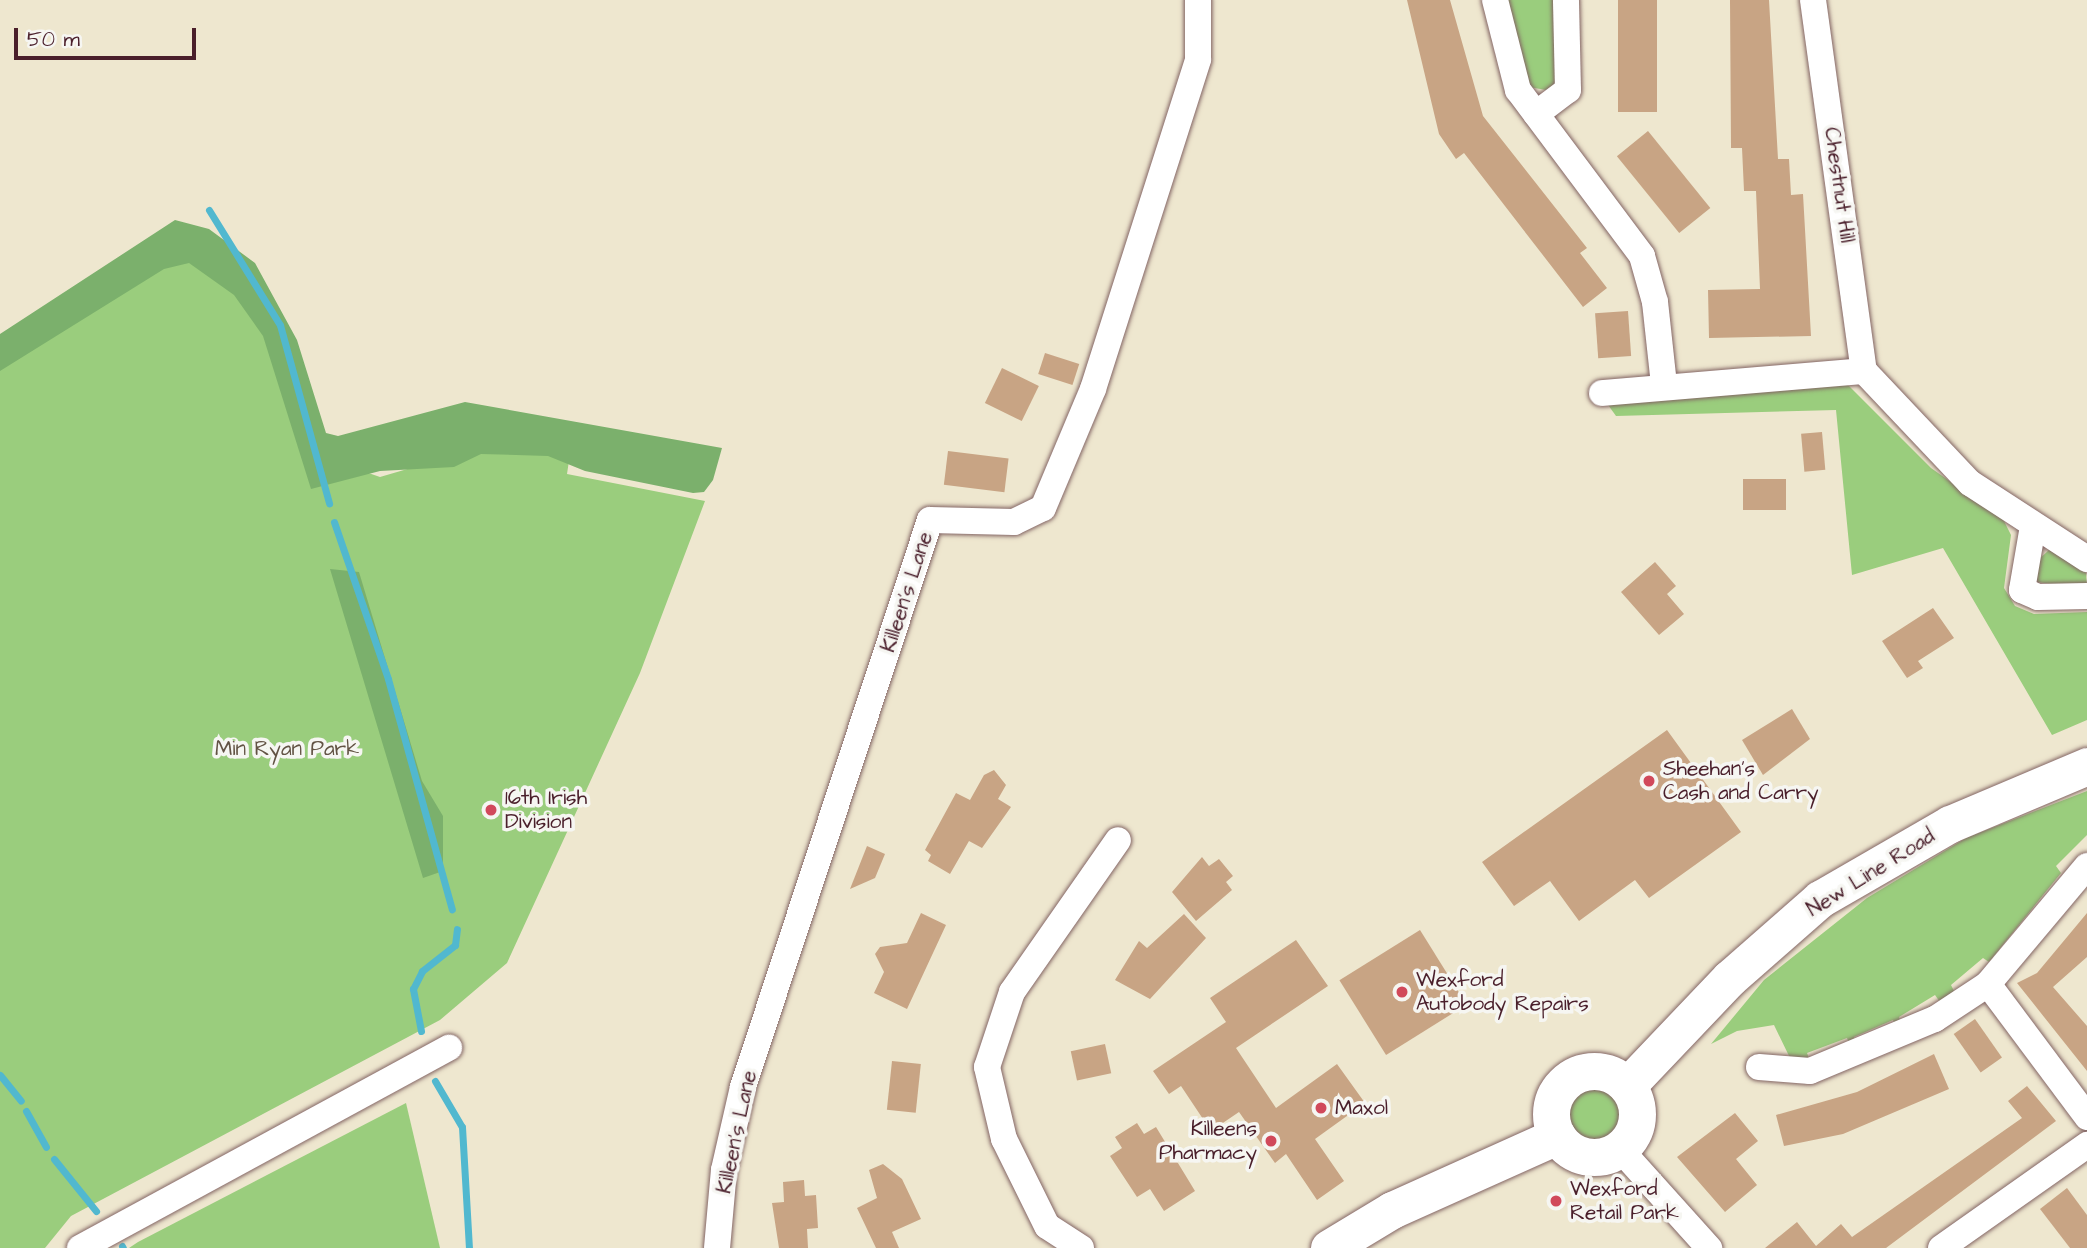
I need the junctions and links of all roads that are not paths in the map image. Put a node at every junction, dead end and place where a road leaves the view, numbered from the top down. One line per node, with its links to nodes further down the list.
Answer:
1 (1198, 0): 24 (street, Killeen's Lane)
2 (1495, 0): 5 (street)
3 (1566, 0): 5 (street)
4 (1814, 0): 6 (street, Chestnut Hill)
5 (1536, 114): 7 (street)
6 (1864, 371): 7 (street); 9 (street)
7 (1664, 385): 8 (street)
8 (1602, 393)
9 (2033, 526): 10 (street); 11 (street)
10 (2087, 559)
11 (2087, 596)
12 (2087, 766): 18 (main road, New Line Road)
13 (1118, 840): 25 (street)
14 (2087, 866): 15 (street)
15 (1988, 984): 17 (street); 19 (street)
16 (449, 1048): 23 (street)
17 (1759, 1068)
18 (1627, 1086): 20 (main road); 22 (main road)
19 (2087, 1117)
20 (1557, 1136): 22 (main road); 26 (main road)
21 (2087, 1145): 28 (street)
22 (1619, 1149): 27 (street)
23 (80, 1248)
24 (717, 1248)
25 (1081, 1248)
26 (1329, 1248)
27 (1709, 1248)
28 (1941, 1248)

